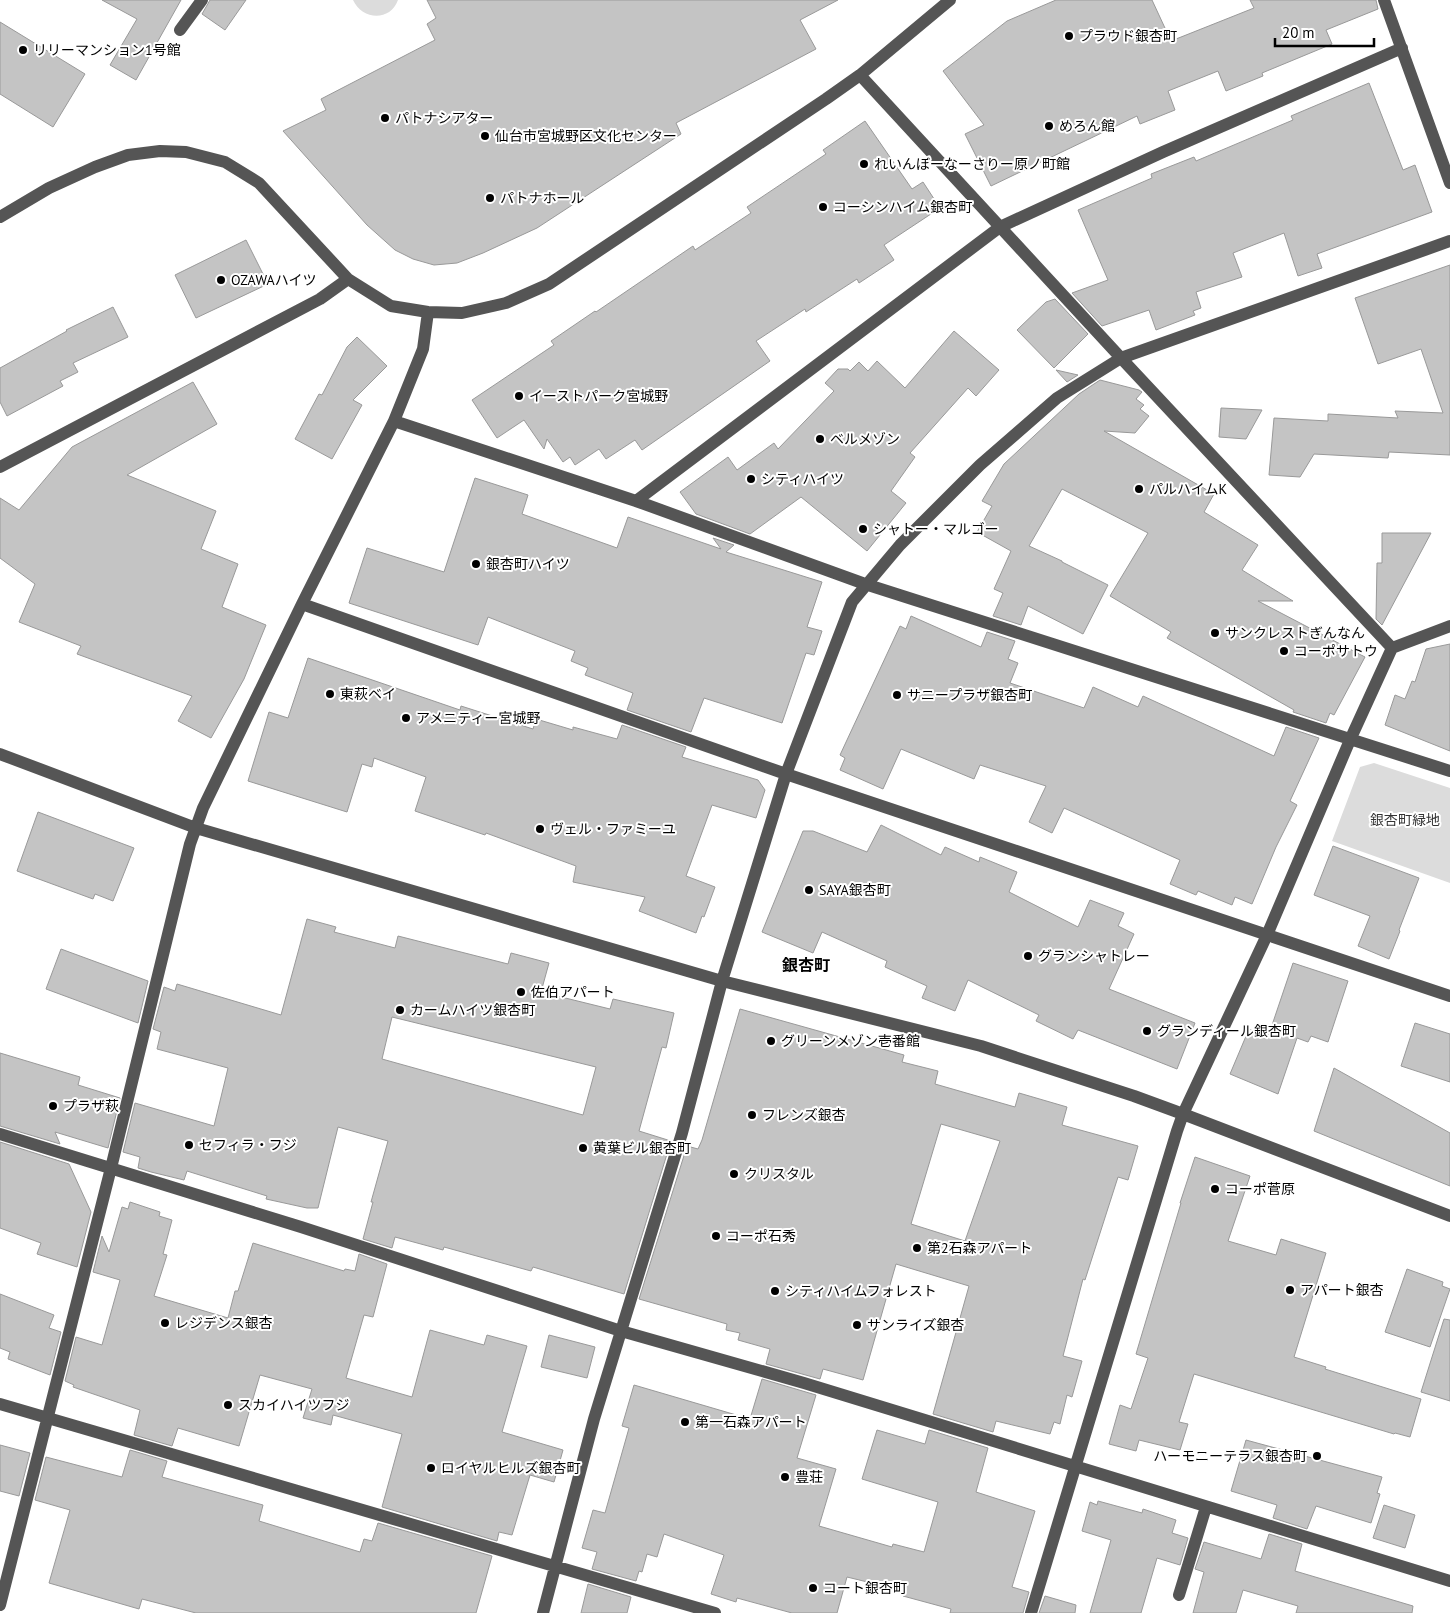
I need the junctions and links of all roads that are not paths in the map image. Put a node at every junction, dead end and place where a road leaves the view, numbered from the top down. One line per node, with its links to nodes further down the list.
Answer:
1 (202, 0): 4 (street)
2 (950, 0): 6 (street)
3 (1384, 0): 5 (street)
4 (180, 30)
5 (1402, 48): 7 (street); 9 (street)
6 (860, 75): 9 (street); 12 (street)
7 (1450, 183)
8 (0, 217): 11 (street)
9 (1000, 227): 13 (street); 16 (street)
10 (1450, 241): 13 (street)
11 (348, 279): 12 (street); 15 (street)
12 (428, 312): 14 (street)
13 (1121, 358): 17 (street); 20 (street)
14 (394, 421): 16 (street); 18 (street)
15 (0, 467)
16 (636, 500): 17 (street)
17 (865, 584): 21 (street); 24 (street)
18 (302, 604): 24 (street); 25 (street)
19 (1450, 626): 20 (street)
20 (1392, 648): 21 (street)
21 (1350, 740): 23 (street); 26 (street)
22 (0, 754): 25 (street)
23 (1450, 770)
24 (786, 774): 26 (street); 27 (street)
25 (196, 828): 27 (street); 31 (street)
26 (1267, 935): 28 (street); 29 (street)
27 (722, 981): 29 (street); 33 (street)
28 (1450, 996)
29 (1183, 1114): 32 (street); 36 (street)
30 (0, 1134): 31 (street)
31 (111, 1168): 33 (street); 35 (street)
32 (1450, 1216)
33 (621, 1331): 36 (street); 38 (street)
34 (0, 1404): 35 (street)
35 (48, 1419): 38 (street); 41 (street)
36 (1075, 1467): 37 (street); 44 (street)
37 (1206, 1506): 39 (street); 40 (street)
38 (555, 1567): 42 (street); 43 (street)
39 (1450, 1581)
40 (1179, 1595)
41 (0, 1605)
42 (543, 1613)
43 (715, 1613)
44 (1031, 1613)

